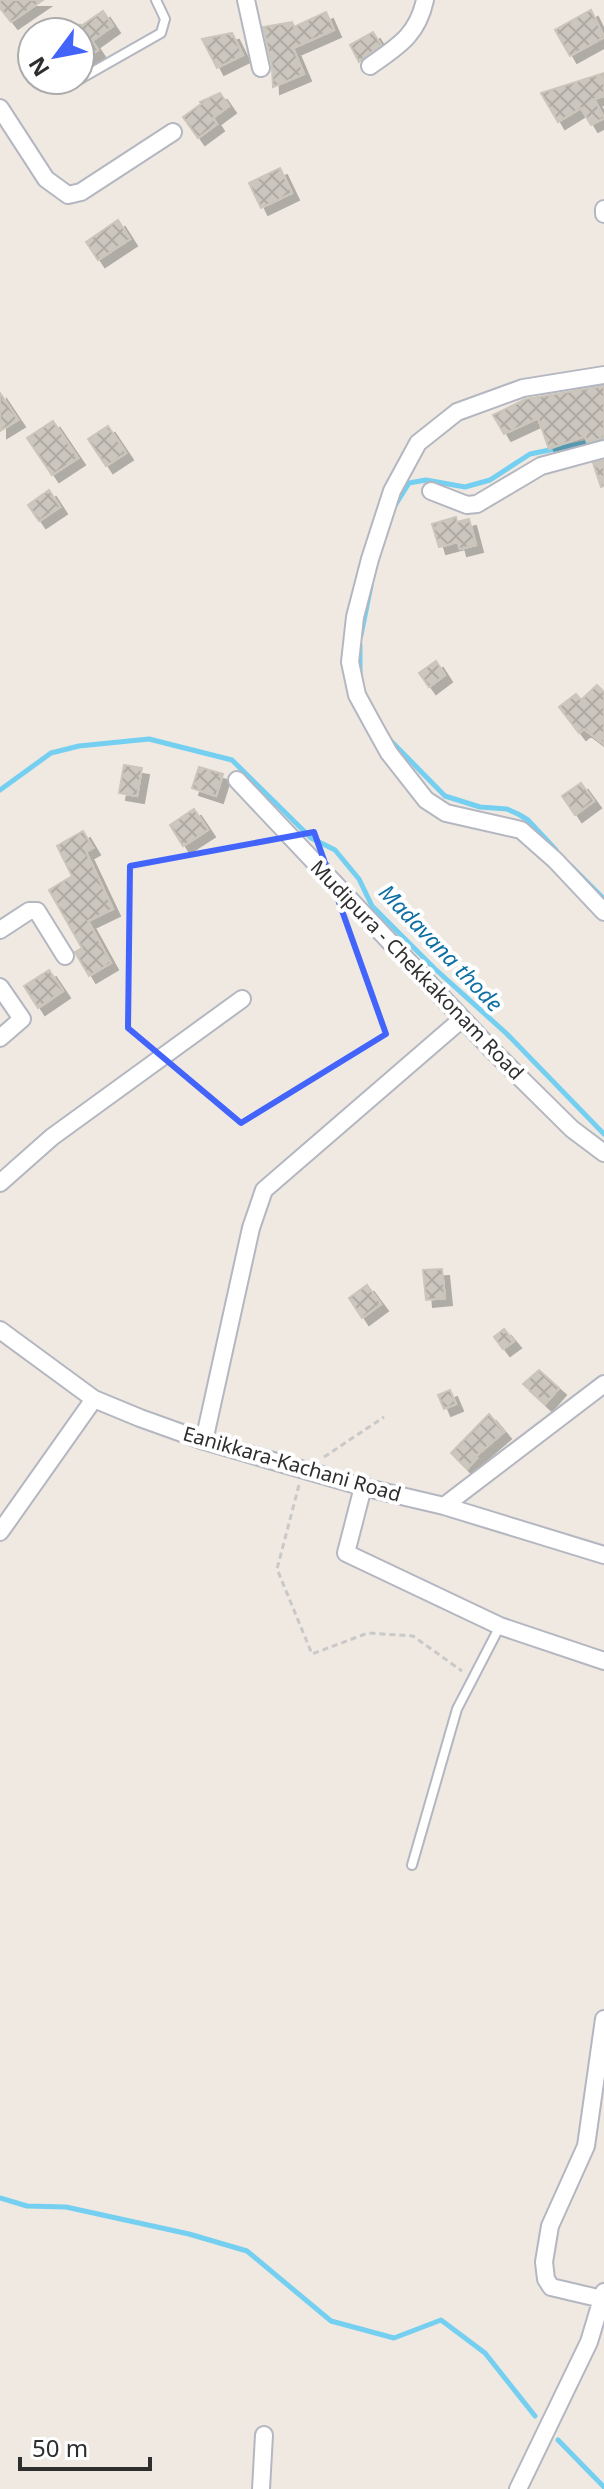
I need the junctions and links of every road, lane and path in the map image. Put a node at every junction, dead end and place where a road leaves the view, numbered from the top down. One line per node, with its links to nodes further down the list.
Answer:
1 (156, 0): 6 (lane)
2 (246, 0): 5 (street)
3 (425, 0): 4 (street)
4 (370, 66)
5 (261, 68)
6 (96, 70)
7 (0, 108): 8 (street)
8 (173, 132)
9 (604, 375): 13 (street)
10 (604, 449): 11 (street)
11 (431, 491)
12 (237, 780): 18 (street, Mudipura - Chekkakonam Road)
13 (604, 912)
14 (0, 930): 15 (street)
15 (65, 956)
16 (0, 987): 19 (street)
17 (242, 999): 21 (street)
18 (462, 1019): 20 (street, Mudipura - Chekkakonam Road); 26 (street)
19 (0, 1038)
20 (604, 1153)
21 (0, 1183)
22 (0, 1330): 24 (street, Eanikkara-Kachani Road)
23 (604, 1384): 29 (street)
24 (94, 1399): 26 (street, Eanikkara-Kachani Road); 30 (street)
25 (384, 1417): 27 (path)
26 (204, 1441): 27 (street, Eanikkara-Kachani Road)
27 (304, 1470): 28 (street, Eanikkara-Kachani Road); 34 (path)
28 (363, 1487): 29 (street, Eanikkara-Kachani Road); 32 (street)
29 (444, 1506): 31 (street, Eanikkara-Kachani Road)
30 (0, 1532)
31 (604, 1555)
32 (500, 1626): 33 (street); 34 (lane)
33 (604, 1661)
34 (473, 1678): 35 (lane)
35 (412, 1865)
36 (604, 2019): 37 (street)
37 (603, 2295): 40 (street)
38 (264, 2435): 39 (street)
39 (261, 2489)
40 (518, 2489)

